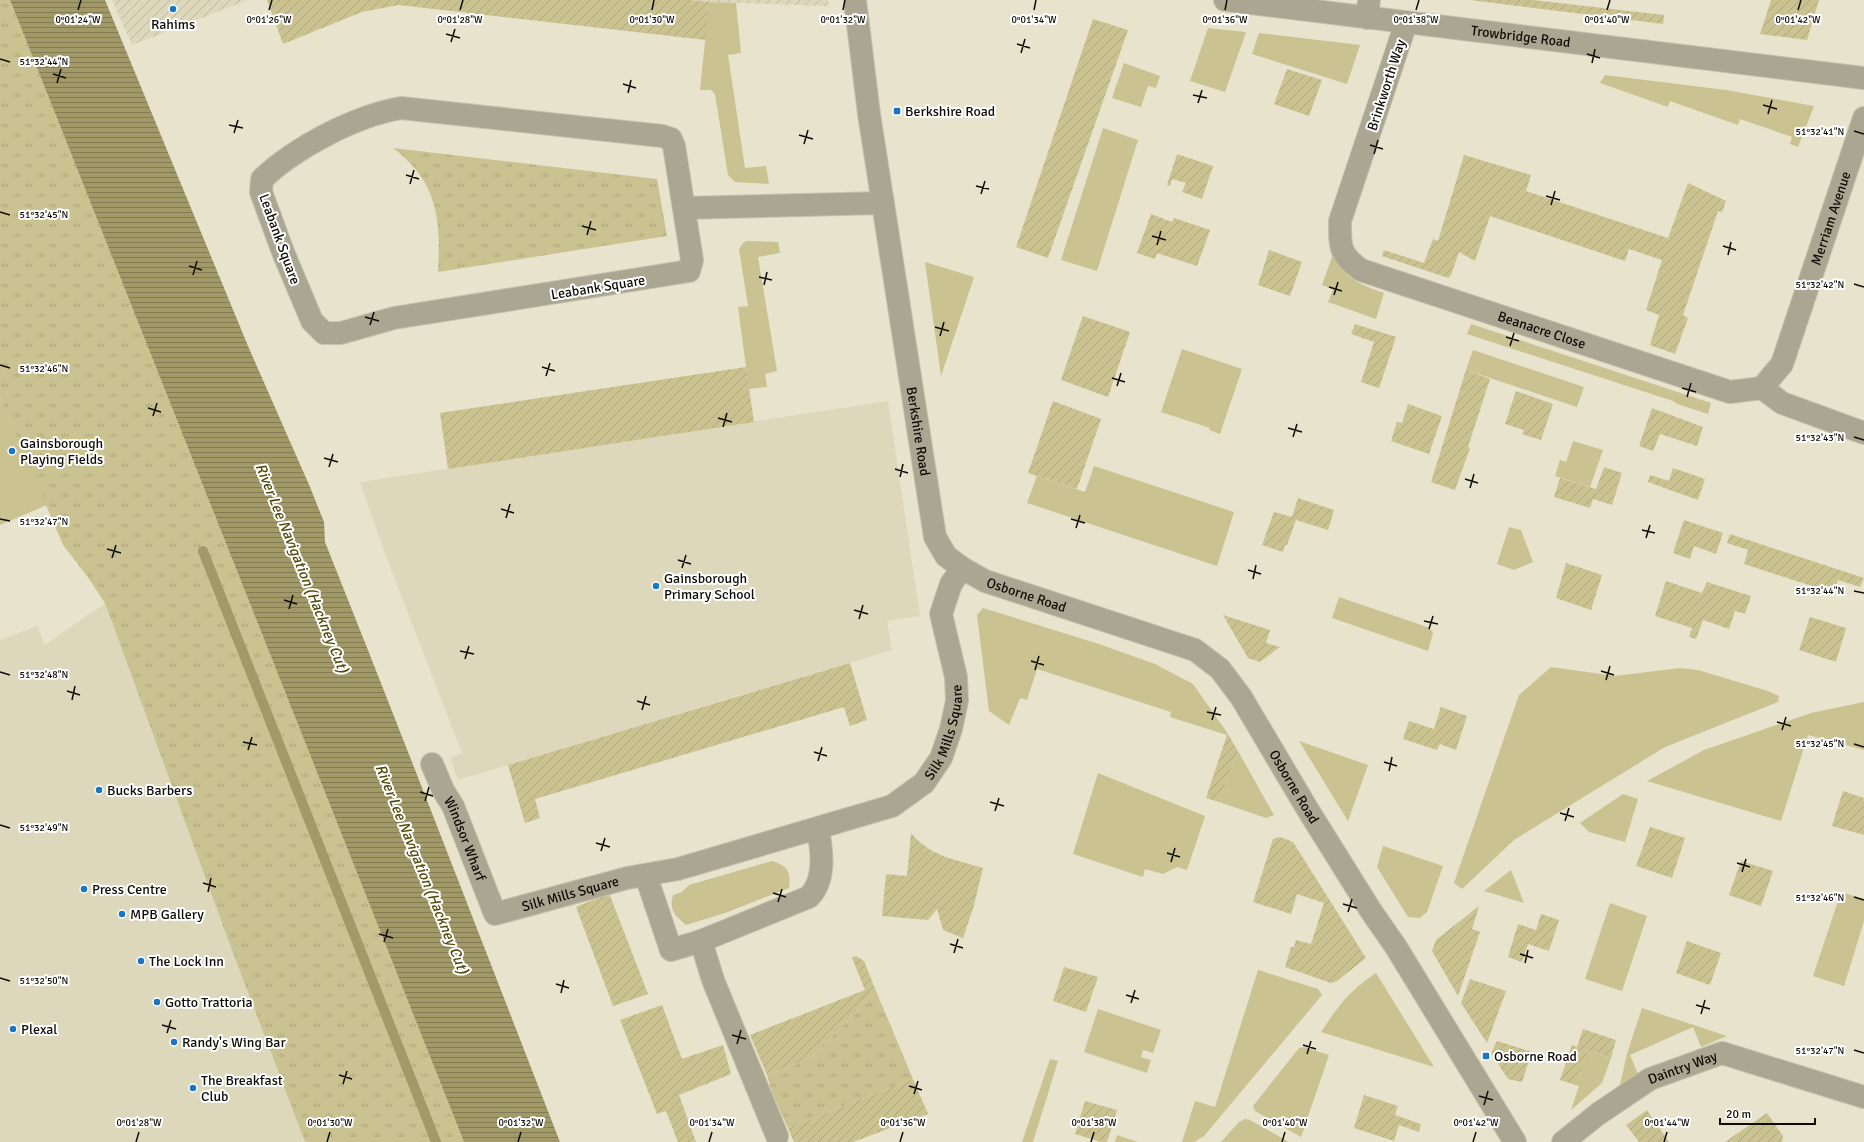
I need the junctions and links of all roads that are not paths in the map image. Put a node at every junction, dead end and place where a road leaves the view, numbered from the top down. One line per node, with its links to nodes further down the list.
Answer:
1 (855, 0): 7 (street, Berkshire Road)
2 (1225, 0): 3 (street, Trowbridge Road)
3 (1368, 9): 4 (street, Trowbridge Road)
4 (1406, 23): 5 (street, Trowbridge Road); 9 (street, Brinkworth Way)
5 (1864, 78)
6 (1864, 118): 10 (street, Merriam Avenue)
7 (883, 203): 8 (street); 12 (street, Berkshire Road)
8 (684, 208): 8 (street, Leabank Square)
9 (1339, 239): 10 (street, Beanacre Close)
10 (1762, 388): 11 (street)
11 (1864, 433)
12 (962, 568): 14 (street, Silk Mills Square); 20 (street, Osborne Road)
13 (432, 764): 16 (street, Windsor Wharf)
14 (818, 829): 15 (street, Silk Mills Square); 17 (street)
15 (646, 876): 16 (street, Silk Mills Square); 17 (street)
16 (495, 914)
17 (701, 941): 19 (street)
18 (1864, 1097): 21 (street, Daintry Way)
19 (777, 1136)
20 (1516, 1142)
21 (1563, 1142)

